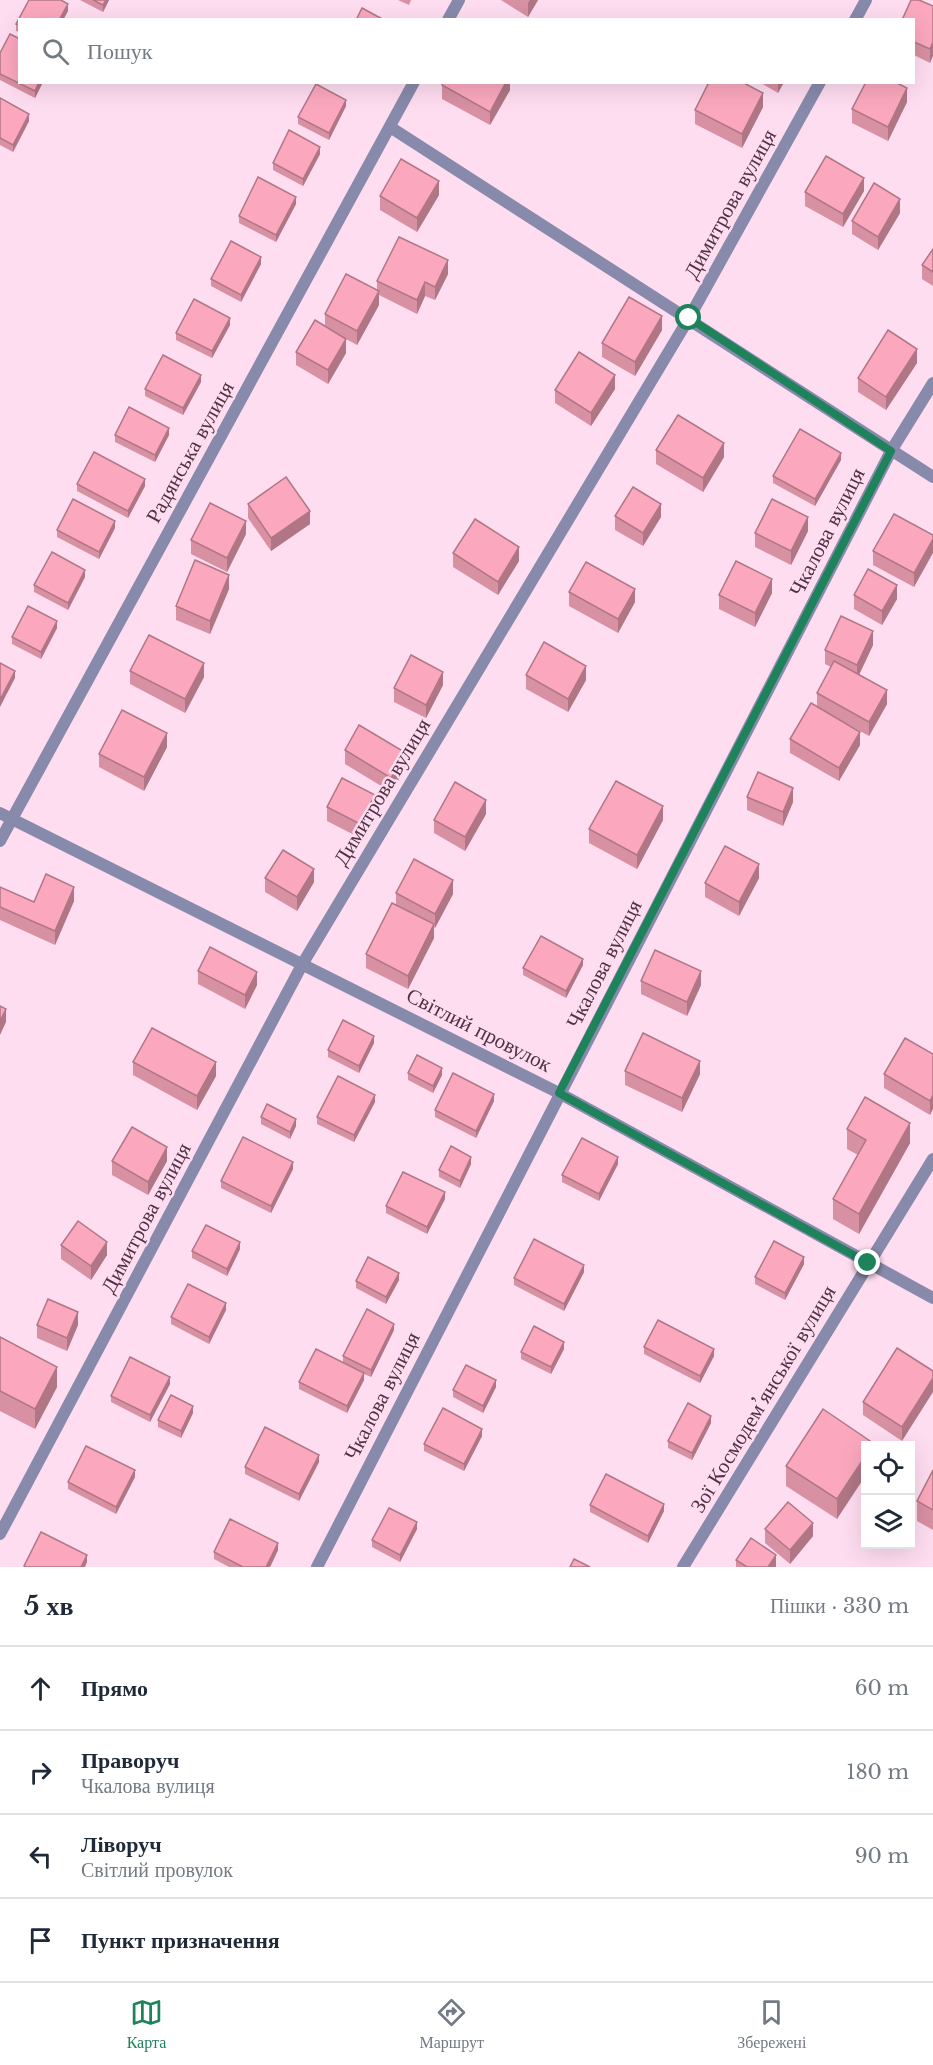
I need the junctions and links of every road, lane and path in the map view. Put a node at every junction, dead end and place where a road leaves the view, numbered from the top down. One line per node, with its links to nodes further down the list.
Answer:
1 (459, 0): 3 (street)
2 (866, 0): 4 (street)
3 (449, 18)
4 (856, 18)
5 (413, 84): 7 (street, Радянська вулиця)
6 (819, 84): 8 (street, Димитрова вулиця)
7 (390, 127): 8 (street); 12 (street, Радянська вулиця)
8 (689, 318): 10 (street); 14 (street, Димитрова вулиця)
9 (933, 383): 10 (street, Чкалова вулиця)
10 (891, 451): 11 (street); 15 (street, Чкалова вулиця)
11 (933, 477)
12 (6, 816): 13 (street, Радянська вулиця); 14 (street, Світлий провулок)
13 (0, 841)
14 (303, 963): 15 (street, Світлий провулок); 19 (street, Димитрова вулиця)
15 (559, 1093): 17 (street, Світлий провулок); 20 (street, Чкалова вулиця)
16 (933, 1159): 17 (street, Зої Космодем’янської вулиця)
17 (868, 1263): 18 (street, Світлий провулок); 21 (street, Зої Космодем’янської вулиця)
18 (933, 1298)
19 (0, 1534)
20 (317, 1567)
21 (684, 1567)

